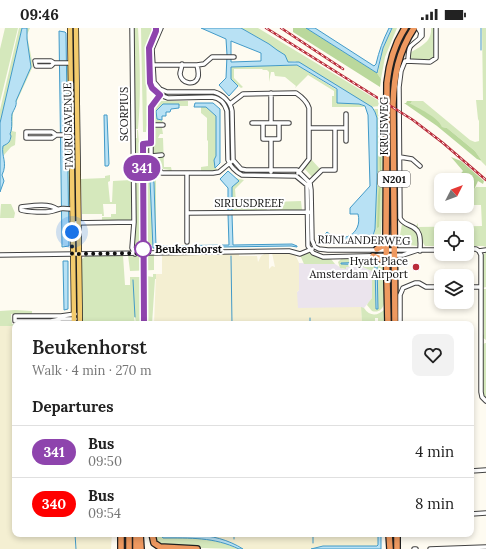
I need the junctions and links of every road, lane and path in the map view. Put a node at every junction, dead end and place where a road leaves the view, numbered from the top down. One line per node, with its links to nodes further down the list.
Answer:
1 (70, 28): 15 (main road, TAURUSAVENUE)
2 (76, 28): 54 (main road, TAURUSAVENUE)
3 (132, 28): 62 (street, SCORPIUS)
4 (161, 28): 18 (street)
5 (405, 28): 65 (highway, KRUISWEG / N201)
6 (414, 28): 77 (highway, KRUISWEG / N201)
7 (418, 28): 11 (street)
8 (422, 28): 11 (street, KRUISWEG)
9 (436, 28): 13 (street)
10 (156, 29): 18 (street)
11 (419, 40): 13 (street, KRUISWEG)
12 (234, 57): 17 (street)
13 (408, 60): 46 (street, KRUISWEG)
14 (54, 63): 14 (street); 15 (street)
15 (68, 63): 41 (main road, TAURUSAVENUE)
16 (182, 64): 17 (street); 18 (street); 19 (street)
17 (197, 64): 19 (street)
18 (151, 65): 20 (street); 23 (street)
19 (189, 83): 21 (street)
20 (163, 91): 21 (street); 23 (street)
21 (190, 92): 24 (street); 25 (street)
22 (271, 93): 25 (street); 30 (street); 35 (street)
23 (160, 95): 24 (street); 34 (street)
24 (190, 97): 26 (street)
25 (230, 104): 26 (street); 39 (street)
26 (226, 107): 38 (street)
27 (346, 114): 37 (street)
28 (252, 123): 29 (street)
29 (263, 123): 30 (street); 42 (street)
30 (271, 123): 31 (street)
31 (279, 123): 32 (street); 42 (street)
32 (289, 123)
33 (163, 125): 34 (street)
34 (150, 126): 45 (street)
35 (309, 128): 36 (street); 51 (street)
36 (335, 128): 37 (street); 57 (street)
37 (346, 128): 43 (street)
38 (227, 131): 39 (street); 48 (street)
39 (232, 131): 47 (street)
40 (58, 135): 40 (street, TAURUSAVENUE); 41 (street, TAURUSAVENUE)
41 (69, 135): 53 (main road, TAURUSAVENUE)
42 (271, 139): 50 (street)
43 (346, 141)
44 (162, 155): 45 (street)
45 (151, 156): 52 (street)
46 (400, 157): 49 (street); 72 (street, KRUISWEG)
47 (233, 160): 48 (street); 50 (street)
48 (229, 163): 52 (street); 55 (street)
49 (420, 166)
50 (271, 170): 51 (street); 55 (street)
51 (299, 171): 56 (street); 57 (street)
52 (187, 173): 61 (street)
53 (71, 174): 54 (main road); 59 (main road, TAURUSAVENUE)
54 (78, 174): 64 (main road, TAURUSAVENUE)
55 (271, 175): 56 (street)
56 (296, 176): 57 (street)
57 (308, 184): 60 (street)
58 (59, 209): 58 (street); 59 (street)
59 (70, 209): 63 (main road, TAURUSAVENUE)
60 (310, 212): 61 (street, SIRIUSDREEF); 67 (street); 71 (street)
61 (187, 213): 66 (street)
62 (134, 222): 64 (street); 68 (street, SCORPIUS)
63 (72, 223): 64 (street); 79 (main road, TAURUSAVENUE)
64 (79, 223): 80 (main road, TAURUSAVENUE)
65 (386, 237): 69 (highway); 76 (highway, KRUISWEG / N201)
66 (187, 242)
67 (315, 247): 69 (street, RIJNLANDERWEG); 71 (street, RIJNLANDERWEG)
68 (132, 248): 78 (street); 81 (street)
69 (377, 249): 76 (street, RIJNLANDERWEG)
70 (474, 249): 75 (street)
71 (310, 250): 81 (street, RIJNLANDERWEG); 83 (street, RIJNLANDERWEG)
72 (419, 250): 73 (street, RIJNLANDERWEG); 77 (street, RIJNLANDERWEG)
73 (434, 250)
74 (486, 250): 75 (street)
75 (479, 251): 87 (street)
76 (387, 252): 77 (street, RIJNLANDERWEG); 83 (street, RIJNLANDERWEG); 84 (highway, KRUISWEG / N201)
77 (394, 252): 91 (highway, KRUISWEG / N201)
78 (126, 253): 80 (street, RIJNLANDERWEG); 81 (street, RIJNLANDERWEG)
79 (72, 254): 80 (street, RIJNLANDERWEG); 82 (street, RIJNLANDERWEG); 88 (main road, TAURUSAVENUE)
80 (79, 254): 89 (main road, TAURUSAVENUE)
81 (135, 254)
82 (0, 255)
83 (373, 256): 84 (highway)
84 (387, 265): 90 (highway, KRUISWEG / N201)
85 (434, 287): 92 (street)
86 (474, 287): 87 (street)
87 (480, 287): 93 (street)
88 (74, 319): 88 (street, TAURUSAVENUE); 89 (street, TAURUSAVENUE)
89 (80, 319)
90 (388, 321)
91 (395, 321)
92 (400, 321)
93 (486, 401)
94 (486, 470): 95 (street)
95 (474, 471)
96 (474, 514): 97 (street)
97 (486, 514)
98 (122, 537): 107 (highway)
99 (129, 537): 108 (highway)
100 (136, 537): 106 (highway)
101 (140, 537): 106 (highway)
102 (153, 537): 109 (highway)
103 (389, 537): 110 (highway)
104 (397, 537): 111 (highway)
105 (486, 547): 112 (street)
106 (138, 548)
107 (121, 549)
108 (129, 549)
109 (197, 549)
110 (390, 549)
111 (397, 549)
112 (430, 549)

